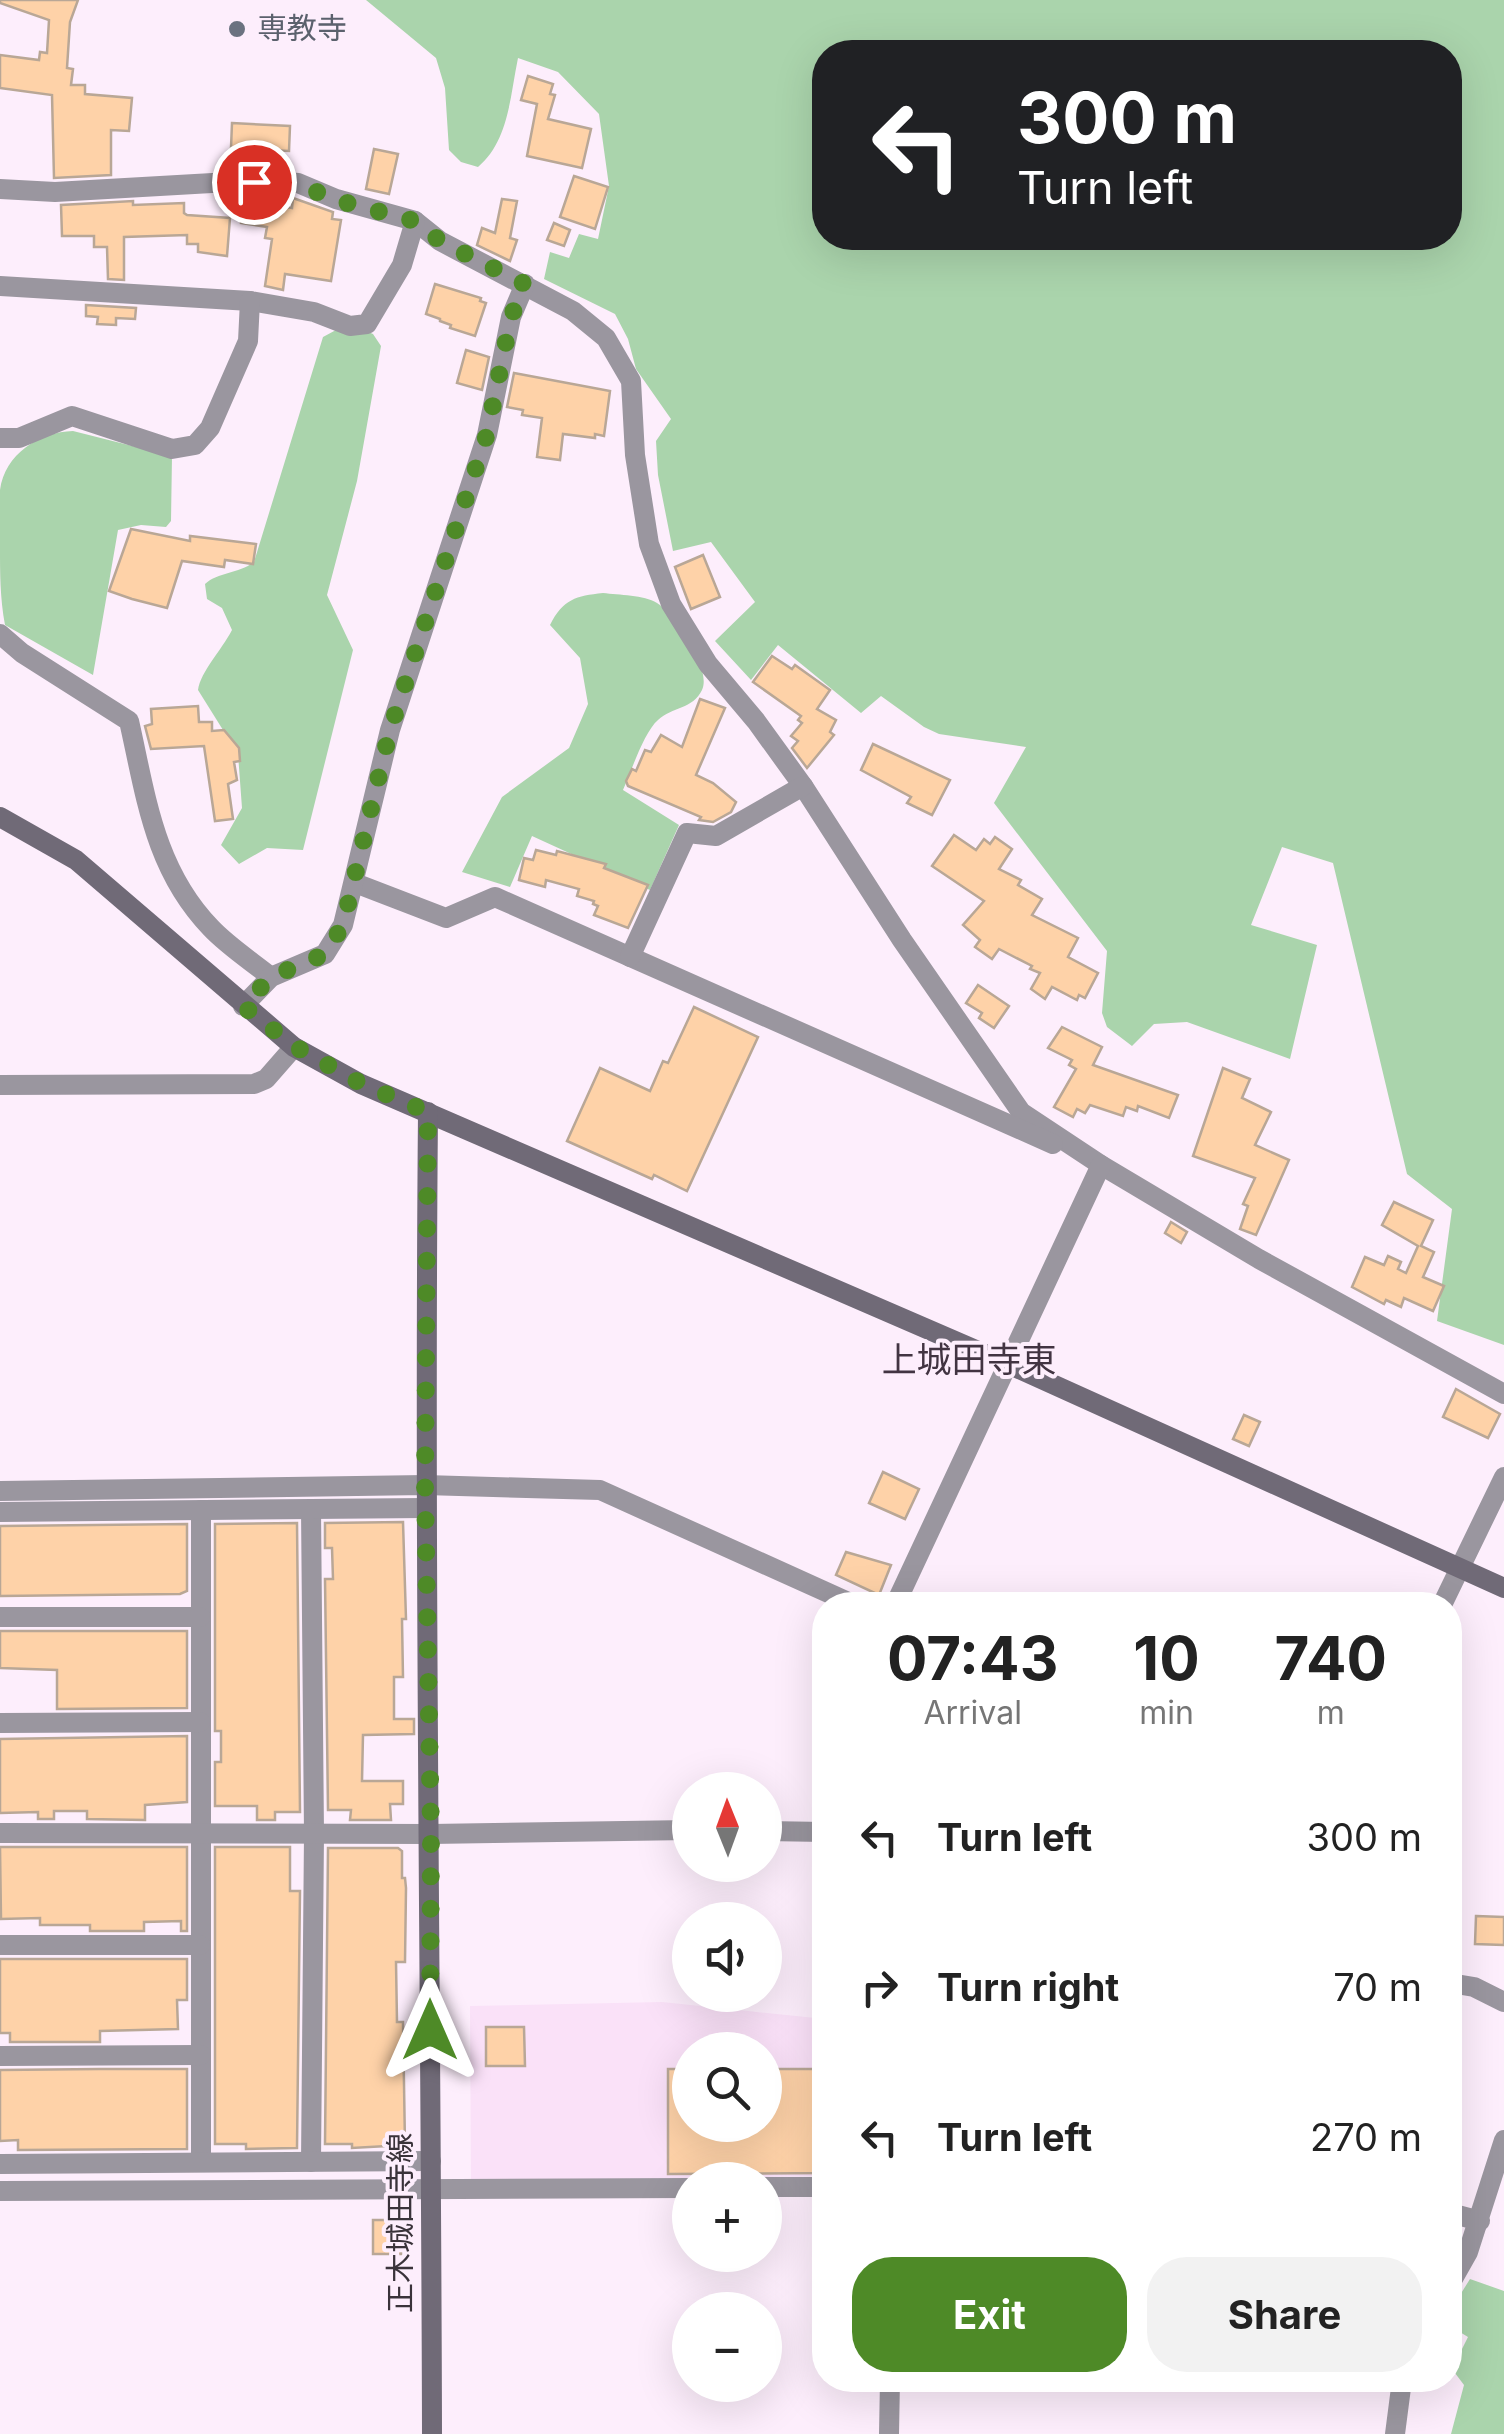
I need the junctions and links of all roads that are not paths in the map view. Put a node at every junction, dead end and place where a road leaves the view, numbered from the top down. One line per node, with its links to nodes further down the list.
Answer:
1 (0, 189): 2 (street)
2 (415, 221): 3 (street); 5 (street)
3 (525, 284): 8 (street); 10 (street)
4 (0, 286): 5 (street)
5 (250, 302): 6 (street)
6 (0, 438)
7 (0, 634): 12 (street)
8 (803, 786): 11 (street); 17 (street)
9 (0, 816): 13 (street)
10 (355, 883): 11 (street); 12 (street)
11 (630, 956): 17 (street)
12 (271, 977): 13 (street)
13 (243, 1006): 14 (street)
14 (294, 1046): 15 (street); 16 (street)
15 (0, 1085)
16 (428, 1112): 18 (street); 21 (street, 正木城田寺線)
17 (1101, 1165): 18 (street); 19 (street)
18 (1008, 1364): 27 (street); 30 (street)
19 (1504, 1394)
20 (1504, 1477): 27 (street)
21 (425, 1485): 22 (street); 23 (street, 正木城田寺線); 29 (street)
22 (0, 1491)
23 (425, 1508): 24 (street); 42 (street, 正木城田寺線)
24 (311, 1509): 25 (street); 41 (street)
25 (201, 1510): 26 (street); 33 (street)
26 (0, 1512)
27 (1459, 1568): 28 (street); 31 (street)
28 (1504, 1588)
29 (826, 1592)
30 (902, 1592)
31 (1448, 1592)
32 (0, 1617): 33 (street)
33 (200, 1617): 35 (street)
34 (0, 1722): 35 (street)
35 (200, 1722): 40 (street)
36 (672, 1830): 42 (street)
37 (782, 1831): 38 (street)
38 (812, 1832)
39 (0, 1833): 40 (street)
40 (200, 1834): 41 (street); 44 (street)
41 (314, 1834): 42 (street); 52 (street)
42 (431, 1834): 50 (street, 正木城田寺線)
43 (0, 1945): 44 (street)
44 (200, 1945): 47 (street)
45 (1462, 1986): 46 (street)
46 (1504, 2002)
47 (201, 2055): 48 (street); 51 (street)
48 (0, 2056)
49 (1504, 2140): 60 (street)
50 (431, 2161): 52 (street); 57 (street, 正木城田寺線)
51 (201, 2162): 52 (street); 53 (street)
52 (312, 2162)
53 (0, 2164)
54 (782, 2187): 55 (street)
55 (812, 2187)
56 (672, 2188): 57 (street)
57 (432, 2190): 58 (street); 64 (street, 正木城田寺線)
58 (0, 2191)
59 (1462, 2216): 60 (street)
60 (1480, 2221): 61 (street)
61 (1462, 2263)
62 (890, 2392): 65 (street)
63 (1400, 2392): 66 (street)
64 (432, 2434)
65 (889, 2434)
66 (1395, 2434)

